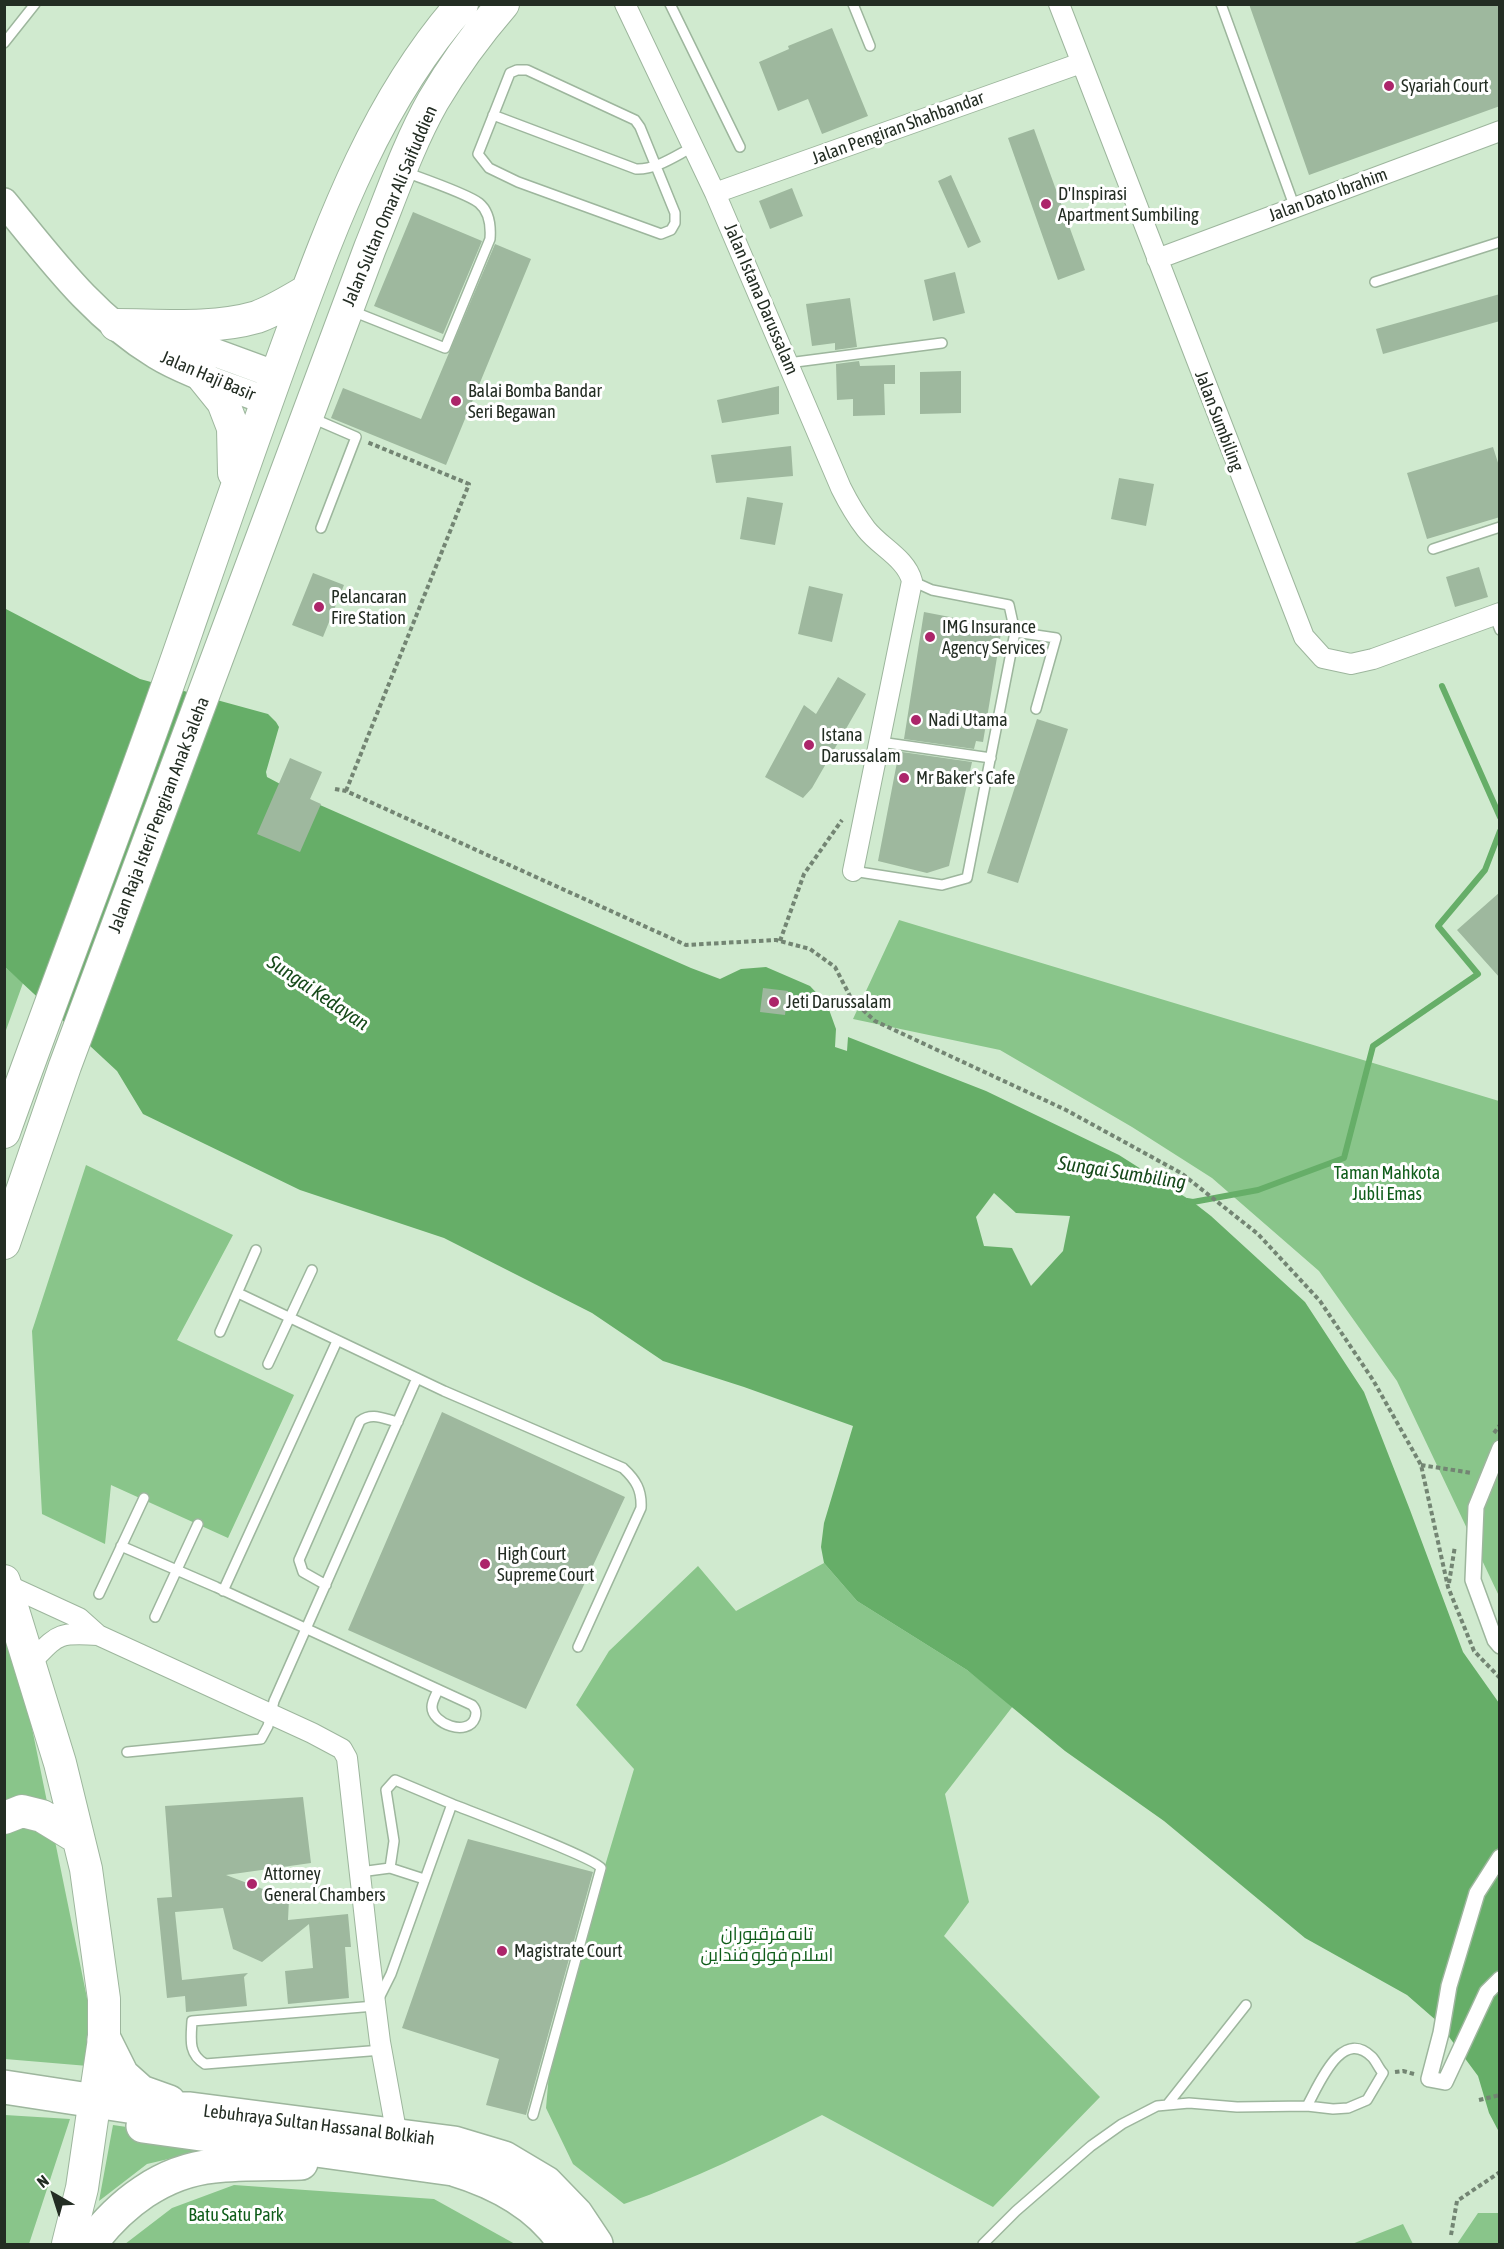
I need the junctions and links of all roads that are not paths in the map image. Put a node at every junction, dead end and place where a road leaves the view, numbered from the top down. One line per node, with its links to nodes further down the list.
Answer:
1 (34, 4): 9 (lane)
2 (503, 4): 17 (main road, Jalan Sultan Omar Ali Saifuddien)
3 (670, 4): 15 (lane)
4 (853, 4): 10 (lane)
5 (1059, 4): 11 (street, Jalan Sumbiling)
6 (1221, 4): 20 (lane)
7 (627, 5): 14 (street, Jalan Istana Darussalam)
8 (459, 6): 24 (main road, Jalan Sultan Omar Ali Saifuddien)
9 (4, 43)
10 (870, 46)
11 (1081, 63): 18 (street, Jalan Pengiran Shahbandar); 22 (street, Jalan Sumbiling)
12 (493, 115): 16 (lane); 16 (lane); 16 (lane)
13 (1500, 131): 20 (street, Jalan Dato Ibrahim)
14 (693, 147): 16 (lane); 18 (street, Jalan Istana Darussalam)
15 (740, 147)
16 (656, 166)
17 (402, 170): 25 (main road, Jalan Sultan Omar Ali Saifuddien); 25 (lane)
18 (715, 193): 28 (street, Jalan Istana Darussalam)
19 (4, 202): 26 (main road, Jalan Haji Basir)
20 (1295, 208): 22 (street, Jalan Dato Ibrahim)
21 (1500, 242): 23 (lane)
22 (1157, 259): 37 (street, Jalan Sumbiling)
23 (1375, 282)
24 (307, 291): 26 (main road); 30 (main road, Jalan Sultan Omar Ali Saifuddien)
25 (347, 309): 31 (main road, Jalan Sultan Omar Ali Saifuddien)
26 (116, 325): 29 (main road, Jalan Haji Basir); 30 (main road, Jalan Haji Basir)
27 (942, 343): 28 (lane)
28 (789, 363): 36 (street, Jalan Istana Darussalam)
29 (202, 376): 30 (main road, Jalan Haji Basir); 32 (main road)
30 (271, 388): 31 (main road, Jalan Haji Basir); 32 (main road, Jalan Raja Isteri Pengiran Anak Saleha)
31 (312, 402): 34 (lane); 44 (main road, Jalan Raja Isteri Pengiran Anak Saleha)
32 (233, 498): 43 (main road, Jalan Raja Isteri Pengiran Anak Saleha)
33 (1500, 526): 35 (lane)
34 (321, 528)
35 (1433, 549)
36 (912, 581): 38 (lane); 40 (street)
37 (1498, 619)
38 (1015, 632): 39 (lane); 41 (lane)
39 (1036, 709)
40 (880, 741): 41 (lane); 42 (street)
41 (991, 758): 42 (lane)
42 (853, 871)
43 (4, 1132)
44 (4, 1242)
45 (256, 1250): 47 (lane)
46 (312, 1270): 48 (lane)
47 (238, 1293): 48 (lane); 49 (lane)
48 (290, 1318): 50 (lane); 51 (lane)
49 (220, 1332)
50 (337, 1341): 52 (lane); 61 (lane)
51 (268, 1364)
52 (417, 1378): 53 (lane); 67 (lane)
53 (398, 1422): 60 (lane); 60 (lane)
54 (1500, 1448): 66 (street)
55 (144, 1498): 57 (lane)
56 (198, 1524): 58 (lane)
57 (121, 1546): 58 (lane); 62 (lane)
58 (177, 1571): 61 (lane); 63 (lane)
59 (5, 1583): 65 (street); 68 (main road)
60 (326, 1585): 64 (lane)
61 (223, 1591): 64 (lane)
62 (99, 1594)
63 (155, 1617)
64 (306, 1630): 69 (lane); 70 (lane)
65 (98, 1635): 68 (street); 70 (street)
66 (1500, 1646)
67 (578, 1647)
68 (29, 1664): 74 (main road)
69 (438, 1690): 69 (lane)
70 (271, 1714): 71 (lane); 77 (street)
71 (127, 1752)
72 (452, 1804): 76 (lane); 78 (lane); 90 (lane)
73 (4, 1818): 74 (main road)
74 (78, 1838): 82 (main road)
75 (1498, 1864): 79 (street)
76 (390, 1868): 77 (lane); 78 (lane)
77 (360, 1872): 81 (street)
78 (424, 1879): 81 (lane)
79 (1500, 1979)
80 (1246, 2005): 86 (lane)
81 (375, 2006): 83 (street); 83 (lane)
82 (104, 2039): 88 (highway); 89 (main road)
83 (382, 2050): 91 (street)
84 (4, 2087): 89 (highway, Lebuhraya Sultan Hassanal Bolkiah)
85 (4, 2105): 89 (highway, Lebuhraya Sultan Hassanal Bolkiah)
86 (1167, 2105): 87 (lane); 96 (lane)
87 (1307, 2106): 87 (lane)
88 (190, 2109): 89 (highway, Lebuhraya Sultan Hassanal Bolkiah); 91 (highway, Lebuhraya Sultan Hassanal Bolkiah)
89 (94, 2110): 91 (highway, Lebuhraya Sultan Hassanal Bolkiah); 92 (main road)
90 (533, 2115)
91 (396, 2148): 93 (highway); 94 (highway, Lebuhraya Sultan Hassanal Bolkiah); 95 (highway, Lebuhraya Sultan Hassanal Bolkiah)
92 (68, 2244)
93 (90, 2244)
94 (565, 2244)
95 (596, 2244)
96 (983, 2244)

